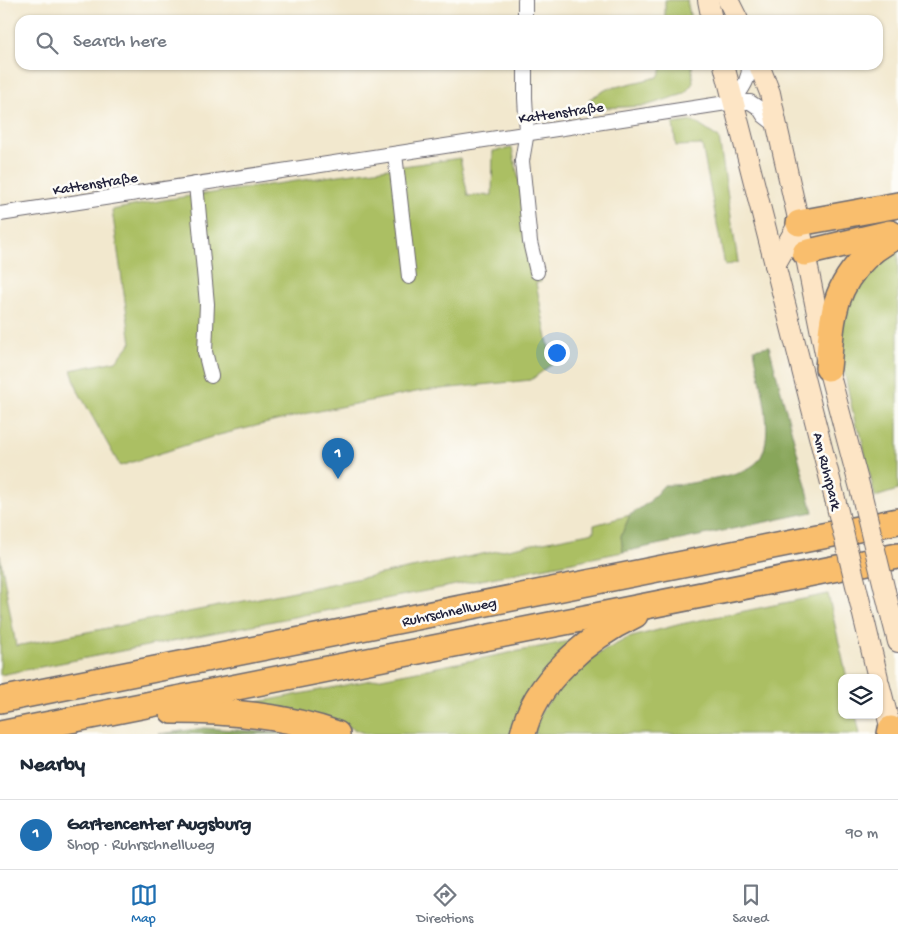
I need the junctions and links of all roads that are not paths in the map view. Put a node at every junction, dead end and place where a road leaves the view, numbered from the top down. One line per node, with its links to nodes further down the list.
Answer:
1 (525, 0): 4 (street)
2 (708, 0): 5 (main road)
3 (728, 0): 6 (main road)
4 (525, 15)
5 (711, 15)
6 (736, 15)
7 (525, 70): 13 (street)
8 (725, 70): 11 (main road, Am Ruhrpark)
9 (750, 70): 11 (street)
10 (761, 70): 12 (main road, Am Ruhrpark)
11 (732, 102): 12 (street, Kattenstraße); 13 (street, Kattenstraße); 22 (main road, Am Ruhrpark)
12 (777, 126): 18 (main road, Am Ruhrpark)
13 (527, 132): 14 (street, Kattenstraße); 23 (street)
14 (395, 154): 15 (street, Kattenstraße); 24 (street)
15 (196, 184): 17 (street, Kattenstraße); 26 (street)
16 (898, 205): 18 (highway)
17 (0, 214)
18 (799, 223): 21 (main road, Am Ruhrpark); 22 (main road)
19 (898, 232): 21 (highway)
20 (898, 236): 25 (highway)
21 (805, 253): 22 (main road); 25 (main road, Am Ruhrpark)
22 (774, 265): 31 (main road, Am Ruhrpark, bridge)
23 (537, 272)
24 (409, 277)
25 (828, 368): 30 (main road, Am Ruhrpark, bridge)
26 (210, 376)
27 (898, 521): 33 (highway, Ruhrschnellweg)
28 (898, 556): 29 (highway)
29 (682, 599): 34 (highway); 38 (highway)
30 (898, 642)
31 (877, 674)
32 (883, 699): 35 (main road)
33 (0, 700)
34 (95, 716): 36 (highway); 37 (highway)
35 (891, 732)
36 (0, 734)
37 (337, 734)
38 (523, 734)

